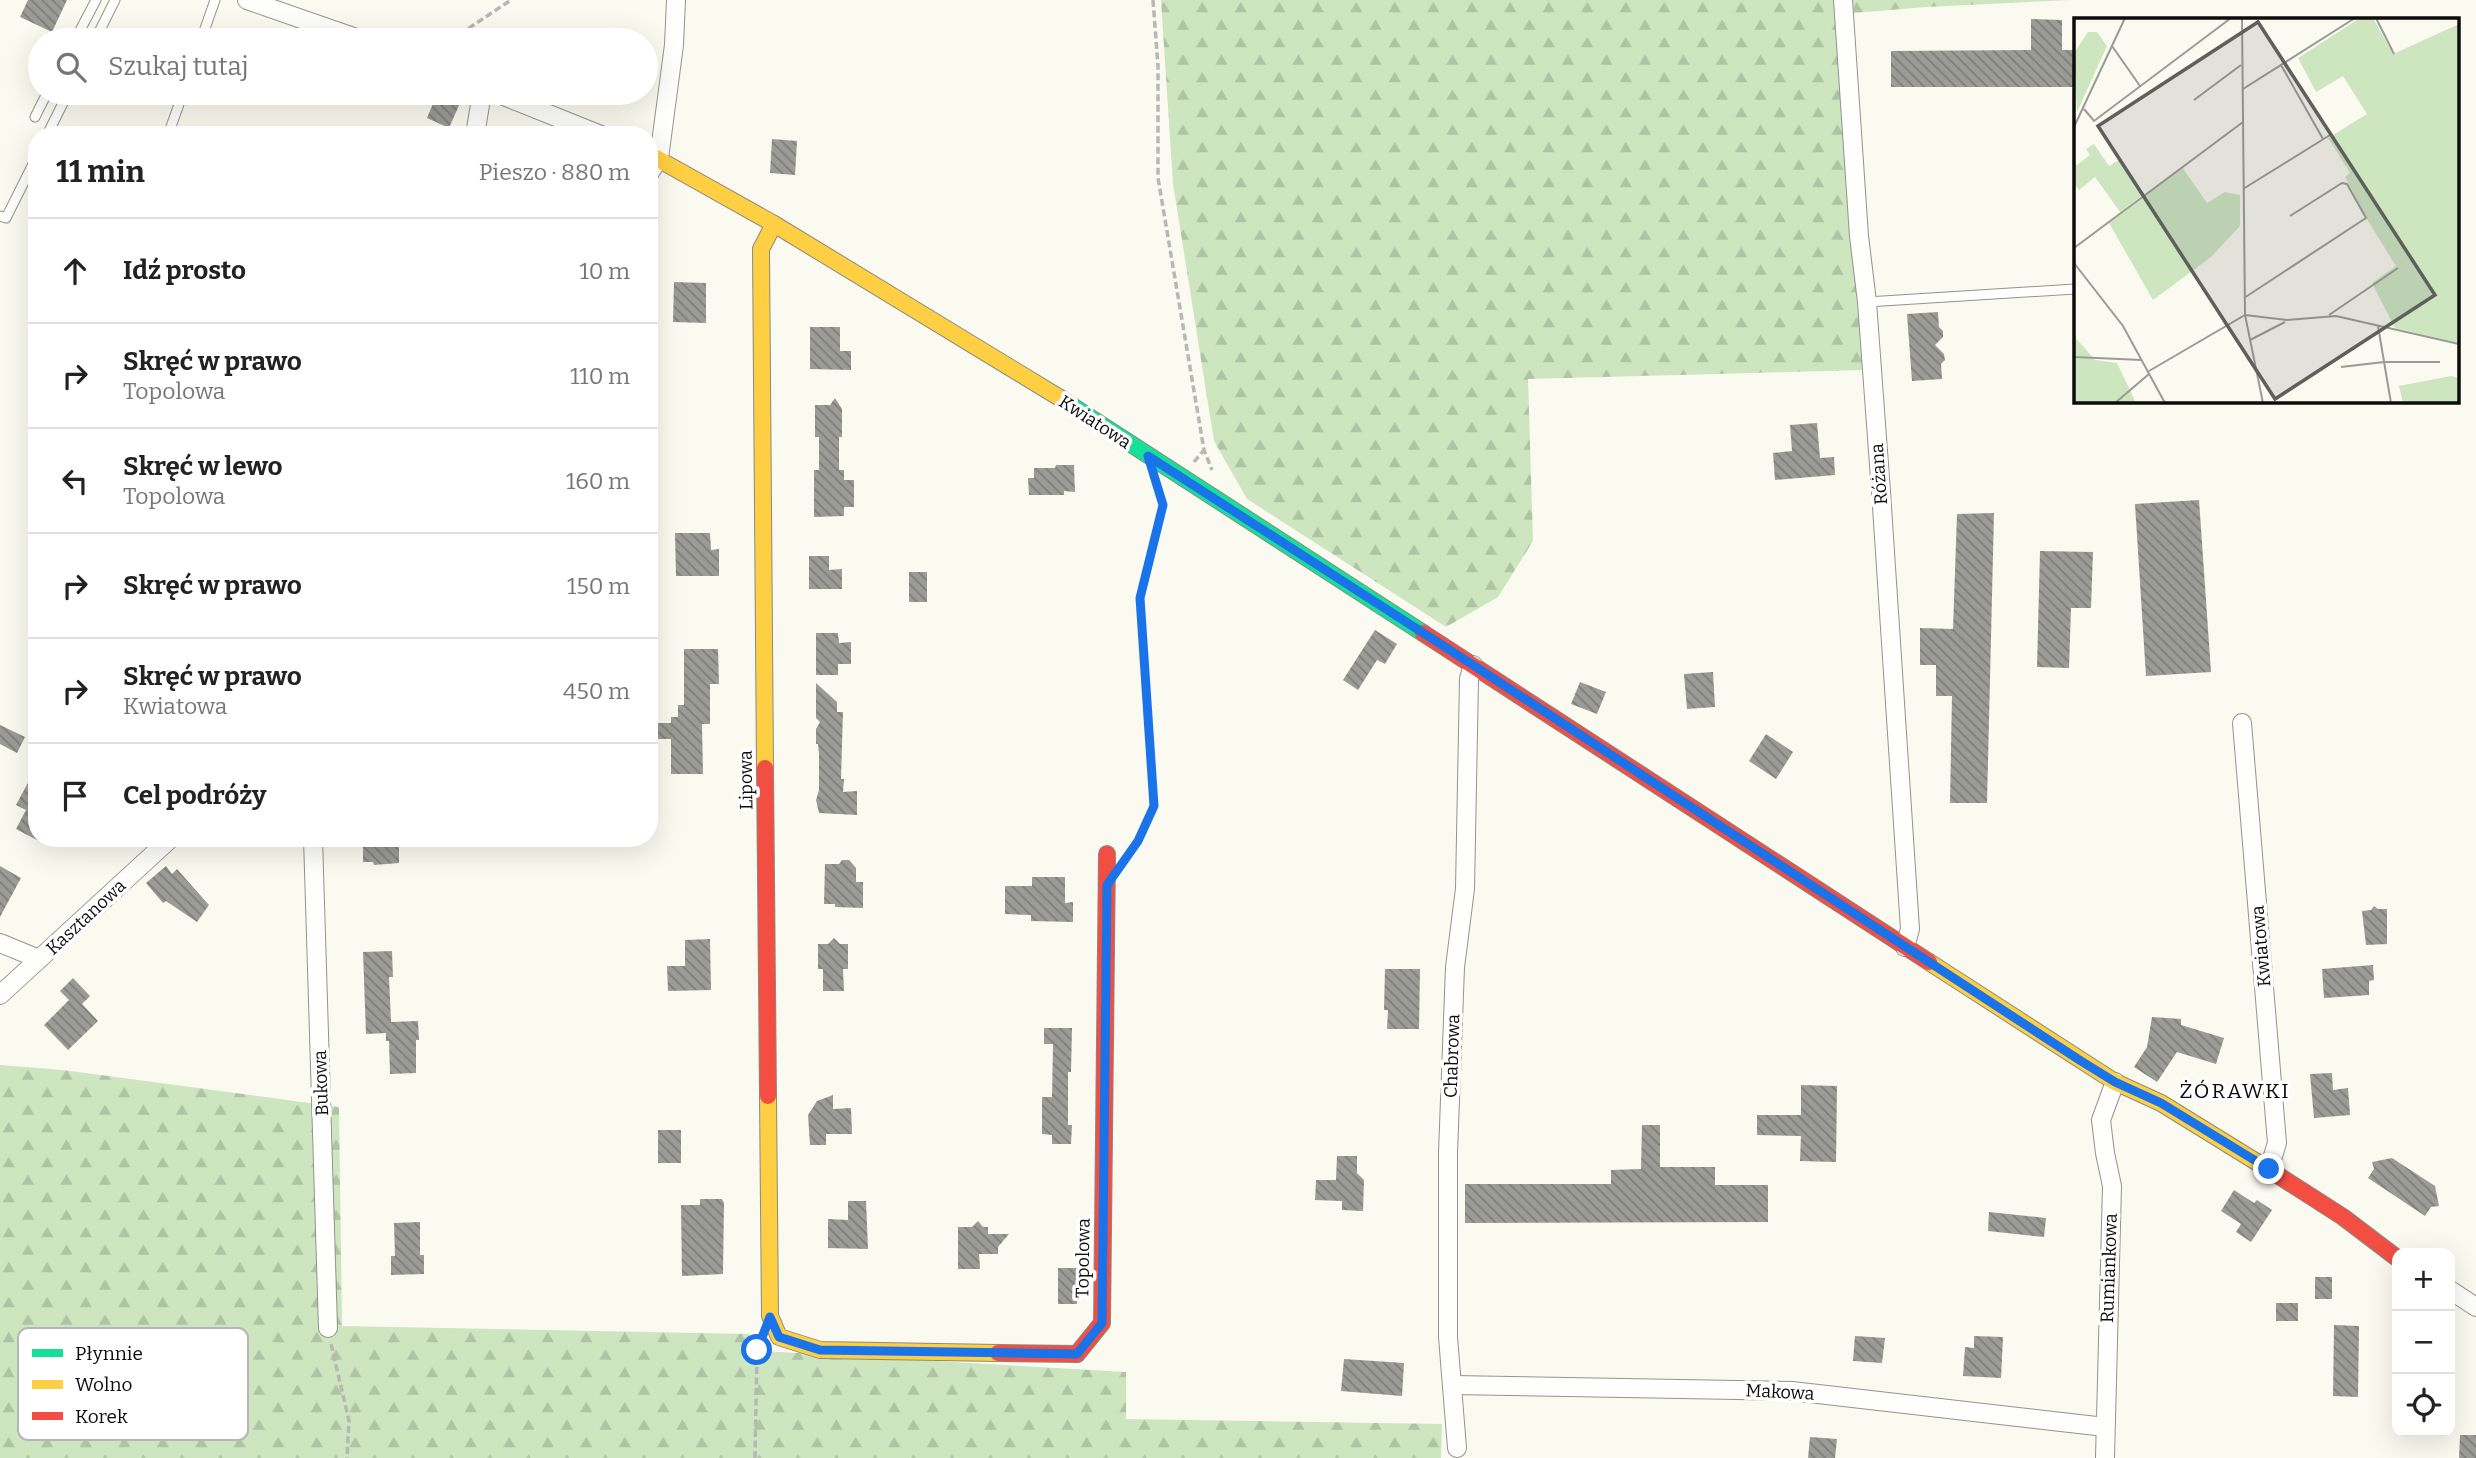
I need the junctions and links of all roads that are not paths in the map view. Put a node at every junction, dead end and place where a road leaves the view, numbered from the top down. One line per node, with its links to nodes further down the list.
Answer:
1 (96, 0): 7 (lane)
2 (115, 0): 8 (lane)
3 (215, 0): 9 (lane)
4 (247, 0): 10 (street)
5 (676, 0): 21 (street)
6 (1843, 0): 27 (street, Różana)
7 (81, 28)
8 (101, 28)
9 (205, 28)
10 (328, 28)
11 (40, 105): 16 (lane)
12 (62, 105): 17 (lane)
13 (179, 105): 18 (lane)
14 (480, 105): 19 (street)
15 (526, 105): 20 (street)
16 (34, 117)
17 (52, 126)
18 (171, 126)
19 (476, 126)
20 (578, 126)
21 (658, 134)
22 (658, 158): 25 (street, Kwiatowa)
23 (28, 174): 24 (lane)
24 (0, 216)
25 (774, 224): 28 (street, Kwiatowa); 43 (street, Lipowa)
26 (2074, 289): 27 (lane)
27 (1867, 302): 34 (street, Różana)
28 (1473, 665): 34 (street, Kwiatowa); 44 (street, Chabrowa)
29 (2242, 723): 38 (street, Kwiatowa)
30 (161, 847): 35 (street, Kasztanowa)
31 (313, 847): 42 (street, Bukowa)
32 (1107, 853): 43 (street, Topolowa)
33 (0, 943): 35 (street)
34 (1905, 947): 37 (street, Kwiatowa)
35 (39, 959): 36 (street, Kasztanowa)
36 (0, 995)
37 (2115, 1082): 38 (street, Kwiatowa); 45 (street, Rumiankowa)
38 (2269, 1169): 39 (street, Kwiatowa)
39 (2392, 1254)
40 (2455, 1293): 41 (street)
41 (2476, 1307)
42 (328, 1328)
43 (779, 1337)
44 (1452, 1385): 45 (street, Makowa); 46 (street, Chabrowa)
45 (2105, 1427): 47 (street, Rumiankowa)
46 (1457, 1448)
47 (2105, 1458)

